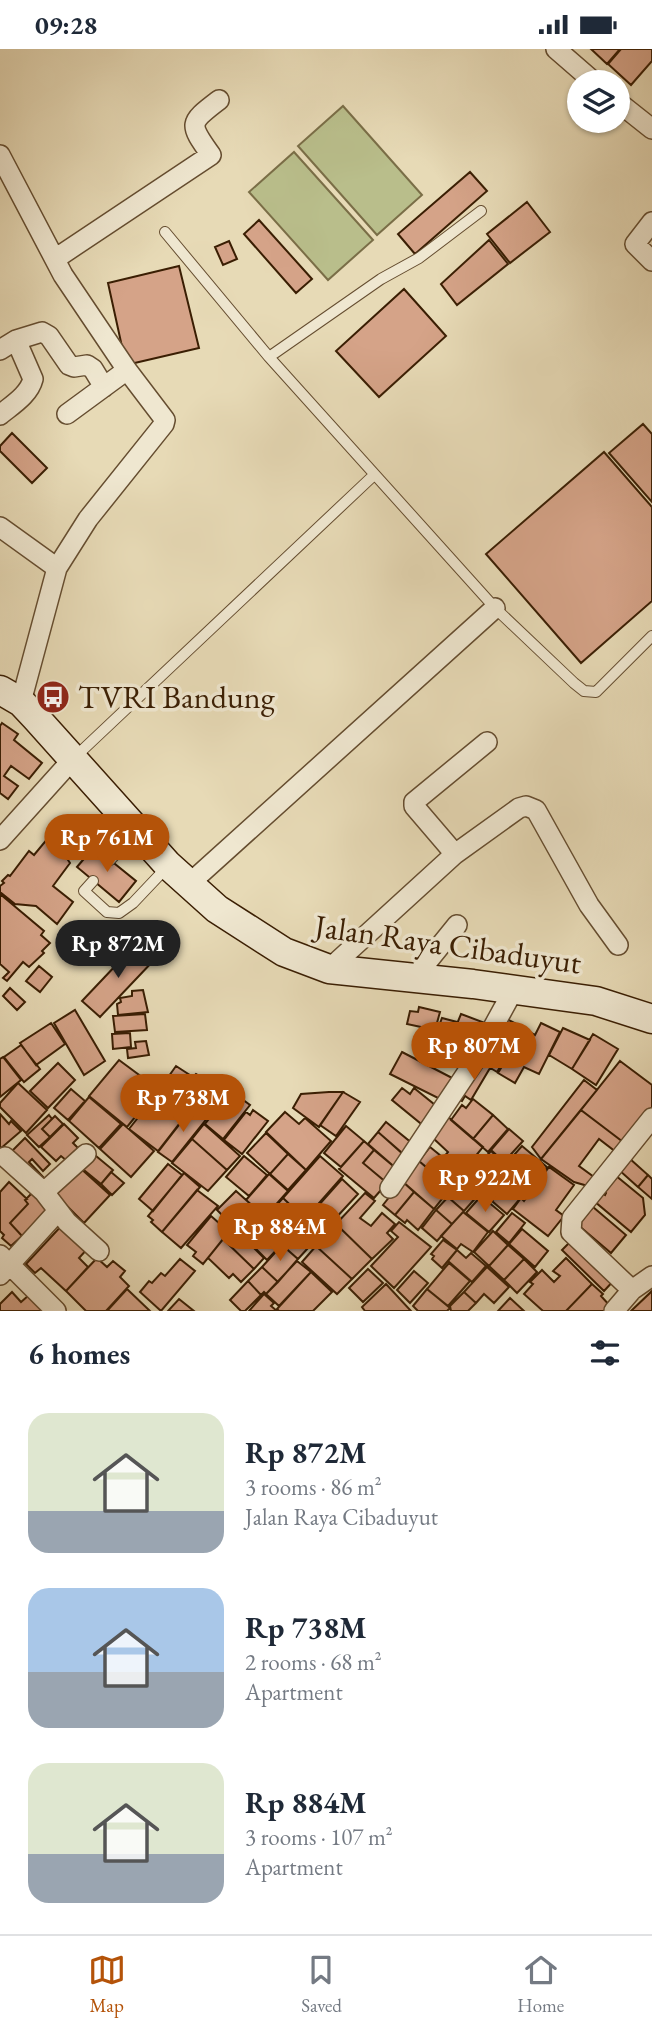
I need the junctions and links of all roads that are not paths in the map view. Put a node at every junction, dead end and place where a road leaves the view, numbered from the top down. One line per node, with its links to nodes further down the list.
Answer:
1 (556, 49): 2 (street)
2 (580, 70)
3 (219, 100): 11 (street)
4 (630, 112): 5 (street)
5 (652, 129)
6 (0, 155): 11 (street)
7 (481, 211): 13 (lane)
8 (652, 222): 10 (street)
9 (164, 232): 13 (lane)
10 (646, 255)
11 (55, 259): 14 (street)
12 (8, 345): 15 (street); 17 (street)
13 (269, 357): 18 (lane)
14 (127, 370): 15 (street); 20 (street)
15 (104, 387): 16 (street)
16 (66, 414)
17 (0, 415)
18 (374, 475): 21 (lane); 25 (lane)
19 (0, 527): 20 (street)
20 (57, 568): 23 (street)
21 (495, 608): 22 (lane); 32 (street)
22 (652, 636)
23 (10, 696): 25 (main road, Jalan Raya Cibaduyut)
24 (487, 741): 28 (street)
25 (72, 760): 26 (main road, Jalan Raya Cibaduyut); 27 (street)
26 (138, 831): 29 (lane); 30 (main road, Jalan Raya Cibaduyut)
27 (0, 840)
28 (455, 854): 34 (street); 35 (street)
29 (110, 860)
30 (168, 865): 31 (lane); 32 (main road, Jalan Raya Cibaduyut)
31 (93, 881)
32 (189, 884): 35 (main road, Jalan Raya Cibaduyut)
33 (457, 925): 36 (street)
34 (618, 945)
35 (329, 969): 36 (main road, Jalan Raya Cibaduyut)
36 (415, 977): 37 (main road, Jalan Raya Cibaduyut)
37 (513, 989): 38 (main road, Jalan Raya Cibaduyut); 42 (street)
38 (652, 1019)
39 (652, 1118): 48 (street)
40 (86, 1154): 43 (street)
41 (5, 1157): 43 (street)
42 (390, 1188)
43 (44, 1192): 44 (street)
44 (58, 1211): 45 (street); 46 (street)
45 (99, 1251)
46 (4, 1265): 49 (street)
47 (652, 1276): 48 (street)
48 (632, 1290): 50 (street)
49 (56, 1311)
50 (614, 1311)

